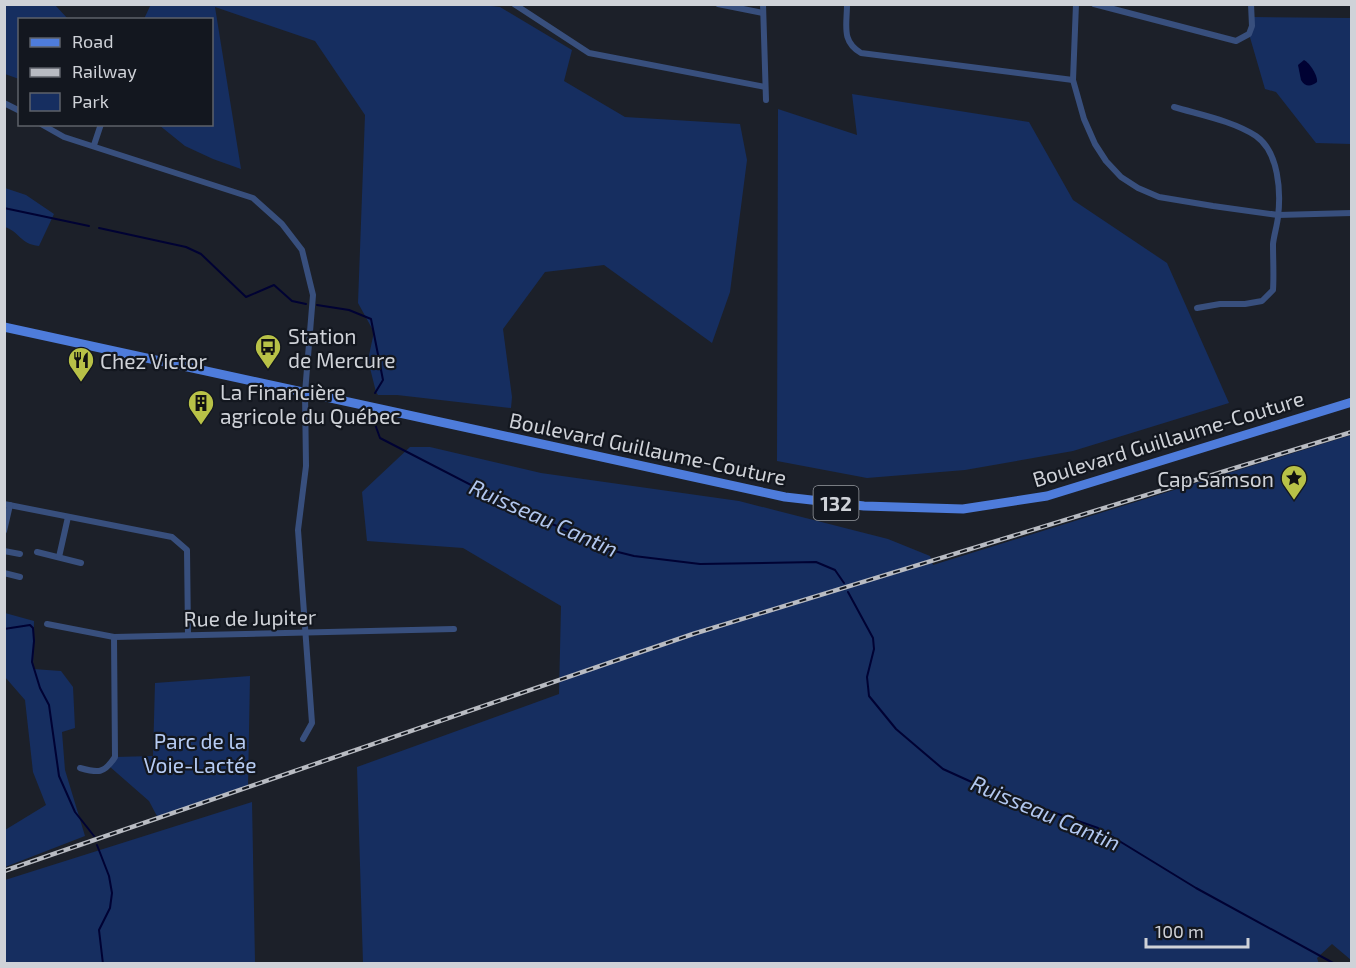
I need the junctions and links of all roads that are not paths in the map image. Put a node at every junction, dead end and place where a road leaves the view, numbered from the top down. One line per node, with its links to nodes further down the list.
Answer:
1 (514, 4): 10 (street)
2 (718, 4): 8 (street)
3 (763, 4): 8 (street)
4 (847, 4): 9 (street)
5 (1076, 4): 9 (street)
6 (1094, 4): 7 (street)
7 (1251, 4)
8 (763, 13): 10 (street)
9 (1072, 80): 19 (street)
10 (765, 87): 11 (street)
11 (766, 100)
12 (4, 103): 14 (street)
13 (1174, 107): 19 (street)
14 (18, 110)
15 (45, 126): 17 (street)
16 (100, 126): 17 (street)
17 (94, 145): 22 (street)
18 (1352, 213): 19 (street)
19 (1278, 215): 20 (street)
20 (1197, 308)
21 (4, 327): 22 (main road, Boulevard Guillaume-Couture / 132)
22 (305, 393): 23 (main road, Boulevard Guillaume-Couture / 132); 36 (street)
23 (1352, 402)
24 (6, 504): 25 (street); 26 (street)
25 (68, 517): 30 (street); 37 (street)
26 (4, 531)
27 (4, 551): 29 (street)
28 (37, 552): 30 (street)
29 (20, 554)
30 (59, 557): 31 (street)
31 (81, 563)
32 (4, 573): 33 (street)
33 (20, 577)
34 (48, 624): 38 (street, Rue de Jupiter)
35 (454, 629): 36 (street, Rue de Jupiter)
36 (306, 633): 37 (street, Rue de Jupiter); 39 (street)
37 (188, 634): 38 (street, Rue de Jupiter)
38 (114, 637): 40 (street)
39 (303, 739)
40 (80, 768)

